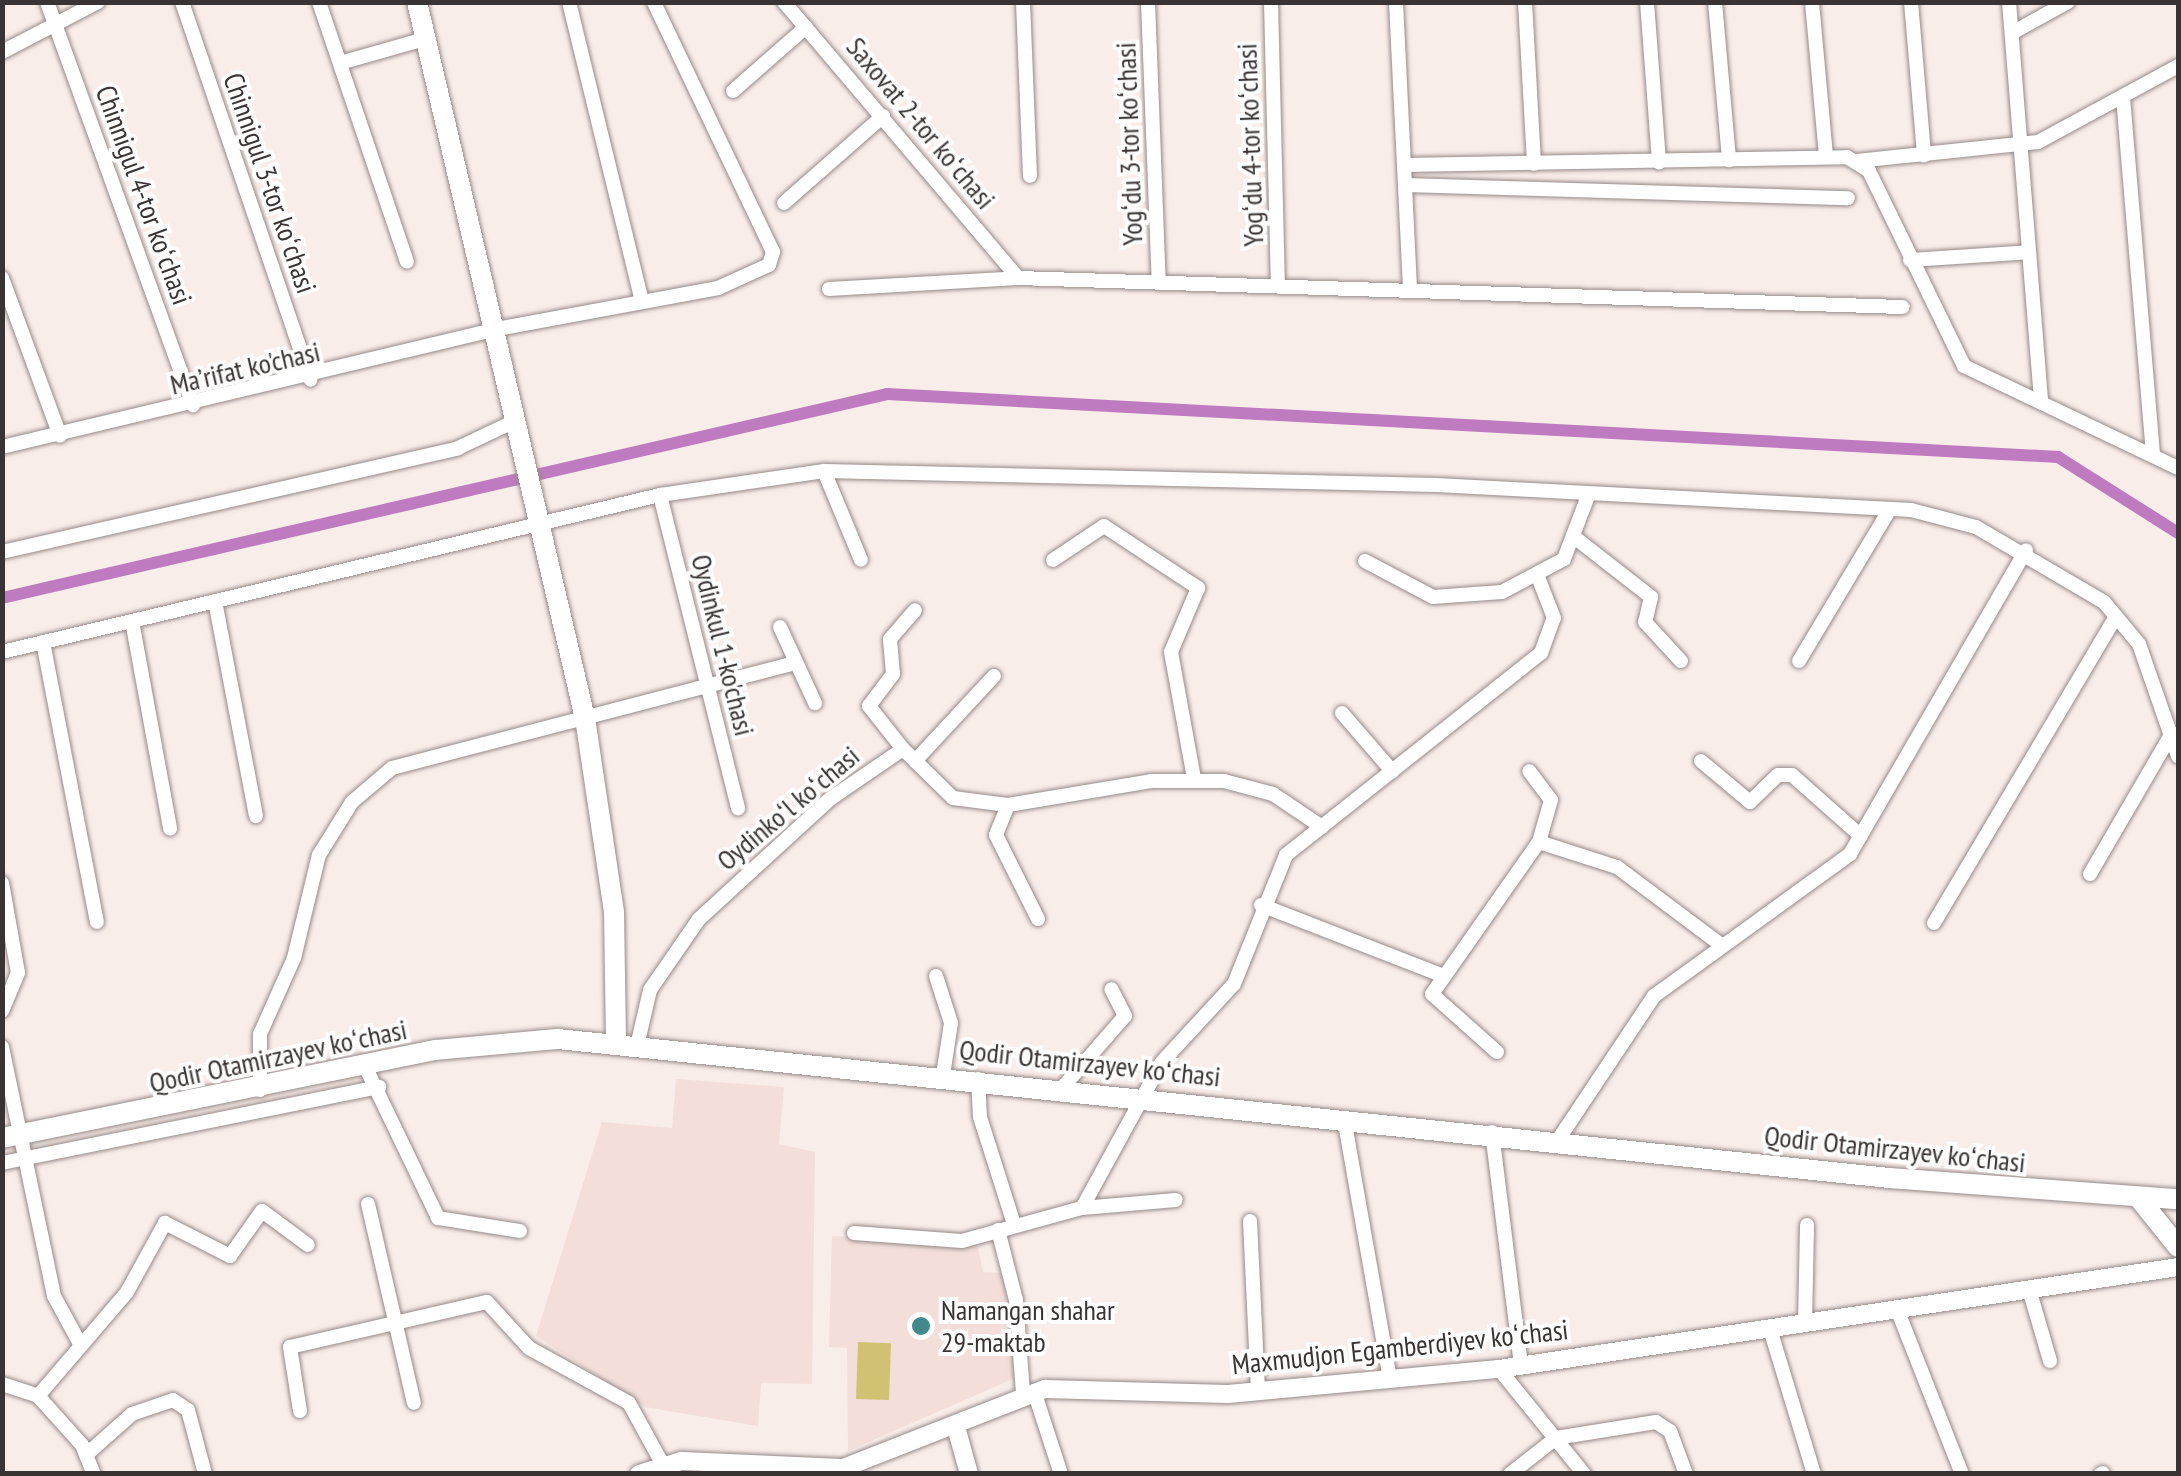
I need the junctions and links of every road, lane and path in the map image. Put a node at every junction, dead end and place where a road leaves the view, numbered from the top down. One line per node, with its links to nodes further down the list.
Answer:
1 (46, 2): 21 (street, Chinnigul 4-tor koʻchasi)
2 (98, 2): 21 (street)
3 (182, 2): 54 (street, Chinnigul 3-tor koʻchasi)
4 (318, 2): 25 (street)
5 (417, 2): 23 (main road)
6 (569, 2): 51 (street)
7 (784, 2): 20 (street, Saxovat 2-tor koʻchasi)
8 (1023, 2): 38 (street)
9 (1148, 2): 47 (street, Yogʻdu 3-tor koʻchasi)
10 (1271, 2): 48 (street, Yogʻdu 4-tor koʻchasi)
11 (1396, 2): 36 (street)
12 (1525, 2): 37 (street)
13 (1647, 2): 35 (street)
14 (1715, 2): 33 (street)
15 (1812, 2): 32 (street)
16 (1911, 2): 31 (street)
17 (2009, 2): 22 (street)
18 (2068, 2): 22 (street)
19 (654, 3): 51 (street, Maʼrifat ko'chasi)
20 (806, 27): 27 (street); 29 (street, Saxovat 2-tor koʻchasi)
21 (58, 30): 24 (street); 56 (street, Chinnigul 4-tor koʻchasi)
22 (2012, 33): 30 (street)
23 (425, 39): 25 (street); 53 (main road)
24 (2, 52)
25 (340, 63): 44 (street)
26 (2178, 66): 28 (street)
27 (733, 91)
28 (2122, 97): 30 (street); 60 (street)
29 (884, 116): 41 (street); 46 (street, Saxovat 2-tor koʻchasi)
30 (2020, 145): 31 (street); 42 (street)
31 (1924, 155): 34 (street)
32 (1826, 156): 33 (street); 34 (street)
33 (1729, 160): 35 (street)
34 (1858, 161): 43 (street)
35 (1659, 163): 37 (street)
36 (1404, 164): 37 (street); 39 (street)
37 (1534, 164)
38 (1030, 176)
39 (1405, 185): 40 (street); 50 (street)
40 (1848, 198)
41 (784, 203)
42 (2029, 252): 43 (street); 55 (street)
43 (1910, 260): 55 (street)
44 (406, 262)
45 (2, 278): 58 (street)
46 (1018, 278): 47 (street); 49 (street)
47 (1159, 283): 48 (street)
48 (1278, 286): 50 (street)
49 (830, 289)
50 (1410, 289): 52 (street)
51 (642, 301): 53 (street, Maʼrifat ko'chasi)
52 (1903, 307)
53 (497, 329): 54 (street, Maʼrifat ko'chasi); 57 (main road)
54 (310, 380): 56 (street, Maʼrifat ko'chasi)
55 (2041, 401): 60 (street)
56 (194, 405): 58 (street, Maʼrifat ko'chasi)
57 (519, 426): 66 (main road); 69 (street)
58 (60, 436): 59 (street, Maʼrifat ko'chasi)
59 (2, 448)
60 (2153, 454): 61 (street)
61 (2178, 468)
62 (824, 471): 63 (street); 64 (street); 70 (street)
63 (660, 495): 66 (street); 85 (street, Oydinkul 1-ko'chasi)
64 (1588, 496): 65 (street); 67 (street)
65 (1890, 509): 68 (street); 82 (street)
66 (541, 520): 74 (street); 88 (main road)
67 (1578, 540): 73 (street); 81 (street)
68 (2026, 550): 76 (street); 102 (street)
69 (2, 552)
70 (861, 560)
71 (1053, 560): 96 (street)
72 (1365, 561): 73 (street)
73 (1538, 577): 95 (street)
74 (216, 601): 77 (street); 99 (street)
75 (915, 610): 90 (street)
76 (2116, 617): 89 (street); 109 (street)
77 (132, 621): 79 (street); 101 (street)
78 (780, 627): 83 (street)
79 (43, 642): 80 (street); 108 (street)
80 (2, 652)
81 (1680, 661)
82 (1799, 661)
83 (796, 663): 85 (street); 86 (street)
84 (994, 676): 92 (street)
85 (707, 691): 88 (street); 98 (street, Oydinkul 1-ko'chasi)
86 (815, 703)
87 (1342, 714): 95 (street)
88 (585, 718): 115 (main road); 123 (street)
89 (2172, 733): 91 (street); 104 (street)
90 (903, 748): 92 (street, Oydinkoʻl koʻchasi); 115 (street, Oydinkoʻl koʻchasi)
91 (2178, 756)
92 (915, 760): 97 (street, Oydinkoʻl koʻchasi)
93 (1702, 761): 102 (street)
94 (1529, 770): 103 (street)
95 (1392, 772): 100 (street)
96 (1194, 779): 97 (street, Oydinkoʻl koʻchasi); 100 (street, Oydinkoʻl koʻchasi)
97 (1008, 805): 107 (street)
98 (738, 808)
99 (256, 816)
100 (1322, 827): 106 (street)
101 (170, 829)
102 (1862, 836): 110 (street)
103 (1539, 842): 110 (street); 112 (street)
104 (2090, 874)
105 (2, 883): 114 (street)
106 (1261, 905): 112 (street); 124 (street)
107 (1038, 919)
108 (97, 922)
109 (1934, 923)
110 (1720, 944): 132 (street)
111 (936, 976): 119 (street)
112 (1444, 976): 117 (street)
113 (1111, 989): 122 (street)
114 (2, 1011)
115 (627, 1045): 118 (main road, Qodir Otamirzayev koʻchasi); 119 (main road, Qodir Otamirzayev koʻchasi)
116 (2, 1047): 131 (street)
117 (1497, 1052)
118 (365, 1066): 121 (street); 123 (main road, Qodir Otamirzayev koʻchasi)
119 (943, 1075): 120 (main road, Qodir Otamirzayev koʻchasi)
120 (978, 1079): 122 (main road, Qodir Otamirzayev koʻchasi); 142 (street)
121 (379, 1087): 126 (street); 145 (street)
122 (1063, 1087): 124 (main road, Qodir Otamirzayev koʻchasi)
123 (250, 1092): 125 (main road, Qodir Otamirzayev koʻchasi); 126 (street)
124 (1145, 1096): 127 (main road, Qodir Otamirzayev koʻchasi); 140 (street)
125 (164, 1109): 128 (main road, Qodir Otamirzayev koʻchasi); 130 (street)
126 (245, 1117): 130 (street)
127 (1344, 1118): 129 (main road, Qodir Otamirzayev koʻchasi); 159 (street)
128 (96, 1122): 131 (main road, Qodir Otamirzayev koʻchasi); 133 (street)
129 (1492, 1132): 132 (main road, Qodir Otamirzayev koʻchasi); 157 (street)
130 (168, 1133): 133 (street)
131 (10, 1137): 134 (street)
132 (1558, 1140): 136 (main road, Qodir Otamirzayev koʻchasi)
133 (100, 1146): 134 (street)
134 (26, 1159): 135 (street); 155 (street)
135 (2, 1163)
136 (2138, 1197): 137 (main road, Qodir Otamirzayev koʻchasi); 148 (main road)
137 (2178, 1199)
138 (1176, 1200): 140 (street)
139 (368, 1204): 152 (street)
140 (1082, 1208): 142 (street)
141 (1250, 1221): 161 (street)
142 (1014, 1224): 144 (street)
143 (1807, 1225): 153 (street)
144 (998, 1230): 146 (street); 162 (street)
145 (520, 1231)
146 (854, 1233)
147 (308, 1245): 155 (street)
148 (2178, 1247)
149 (2178, 1267): 150 (street, Maxmudjon Egamberdiyev koʻchasi)
150 (2028, 1289): 151 (street, Maxmudjon Egamberdiyev koʻchasi); 156 (street)
151 (1898, 1309): 153 (street, Maxmudjon Egamberdiyev koʻchasi); 181 (street)
152 (392, 1323): 165 (street); 166 (street); 170 (street)
153 (1805, 1323): 154 (street, Maxmudjon Egamberdiyev koʻchasi)
154 (1770, 1328): 157 (street, Maxmudjon Egamberdiyev koʻchasi); 180 (street)
155 (79, 1342): 163 (street)
156 (2050, 1361)
157 (1521, 1365): 158 (street, Maxmudjon Egamberdiyev koʻchasi)
158 (1499, 1368): 159 (street, Maxmudjon Egamberdiyev koʻchasi); 168 (street)
159 (1390, 1380): 161 (street, Maxmudjon Egamberdiyev koʻchasi)
160 (9, 1387): 163 (street); 164 (street)
161 (1258, 1392): 162 (street, Maxmudjon Egamberdiyev koʻchasi)
162 (1028, 1393): 167 (street, Maxmudjon Egamberdiyev koʻchasi); 176 (street)
163 (38, 1396): 169 (street)
164 (2, 1402)
165 (414, 1404)
166 (300, 1411)
167 (956, 1427): 171 (street, Maxmudjon Egamberdiyev koʻchasi); 175 (street)
168 (1556, 1438): 177 (street); 178 (street); 179 (street)
169 (86, 1456): 172 (street); 173 (street)
170 (662, 1463): 171 (street, Maxmudjon Egamberdiyev koʻchasi); 174 (street, Maxmudjon Egamberdiyev koʻchasi)
171 (780, 1472)
172 (94, 1474)
173 (205, 1474)
174 (639, 1474)
175 (970, 1474)
176 (1061, 1474)
177 (1510, 1474)
178 (1584, 1474)
179 (1686, 1474)
180 (1814, 1474)
181 (1962, 1474)

